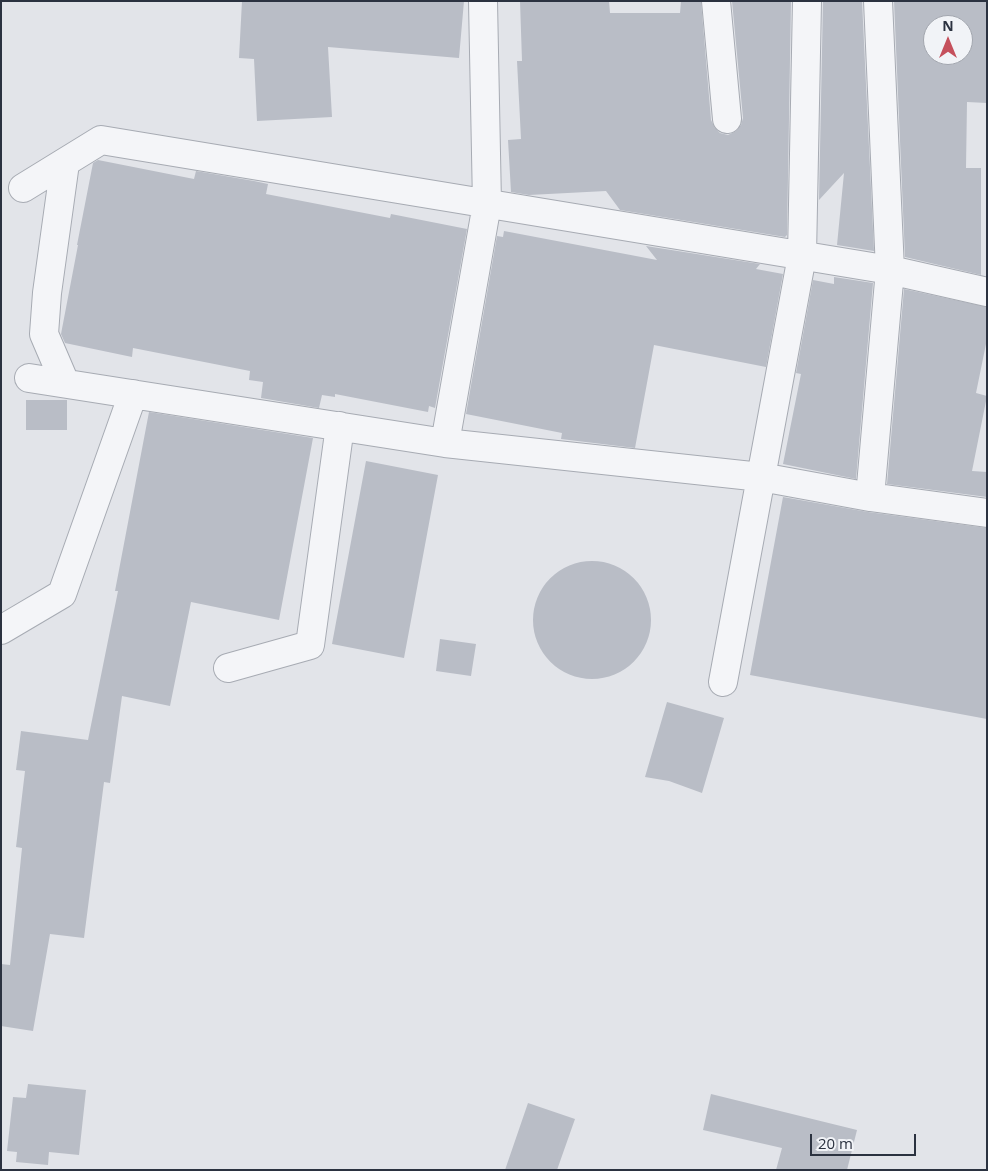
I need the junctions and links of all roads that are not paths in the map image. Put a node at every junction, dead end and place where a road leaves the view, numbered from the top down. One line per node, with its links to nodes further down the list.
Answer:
1 (483, 1): 8 (street)
2 (716, 1): 5 (street)
3 (807, 1): 9 (street)
4 (878, 1): 10 (street)
5 (727, 119)
6 (65, 163): 7 (street); 8 (street); 13 (street)
7 (23, 188)
8 (487, 204): 9 (street); 16 (street)
9 (802, 256): 10 (street); 17 (street)
10 (890, 270): 11 (street); 18 (street)
11 (987, 292)
12 (29, 378): 13 (street)
13 (65, 383): 14 (street)
14 (133, 394): 15 (street); 20 (street)
15 (340, 426): 16 (street); 21 (street)
16 (445, 443): 17 (street)
17 (761, 477): 18 (street); 22 (street)
18 (870, 497): 19 (street)
19 (987, 513)
20 (1, 630)
21 (228, 668)
22 (723, 682)

